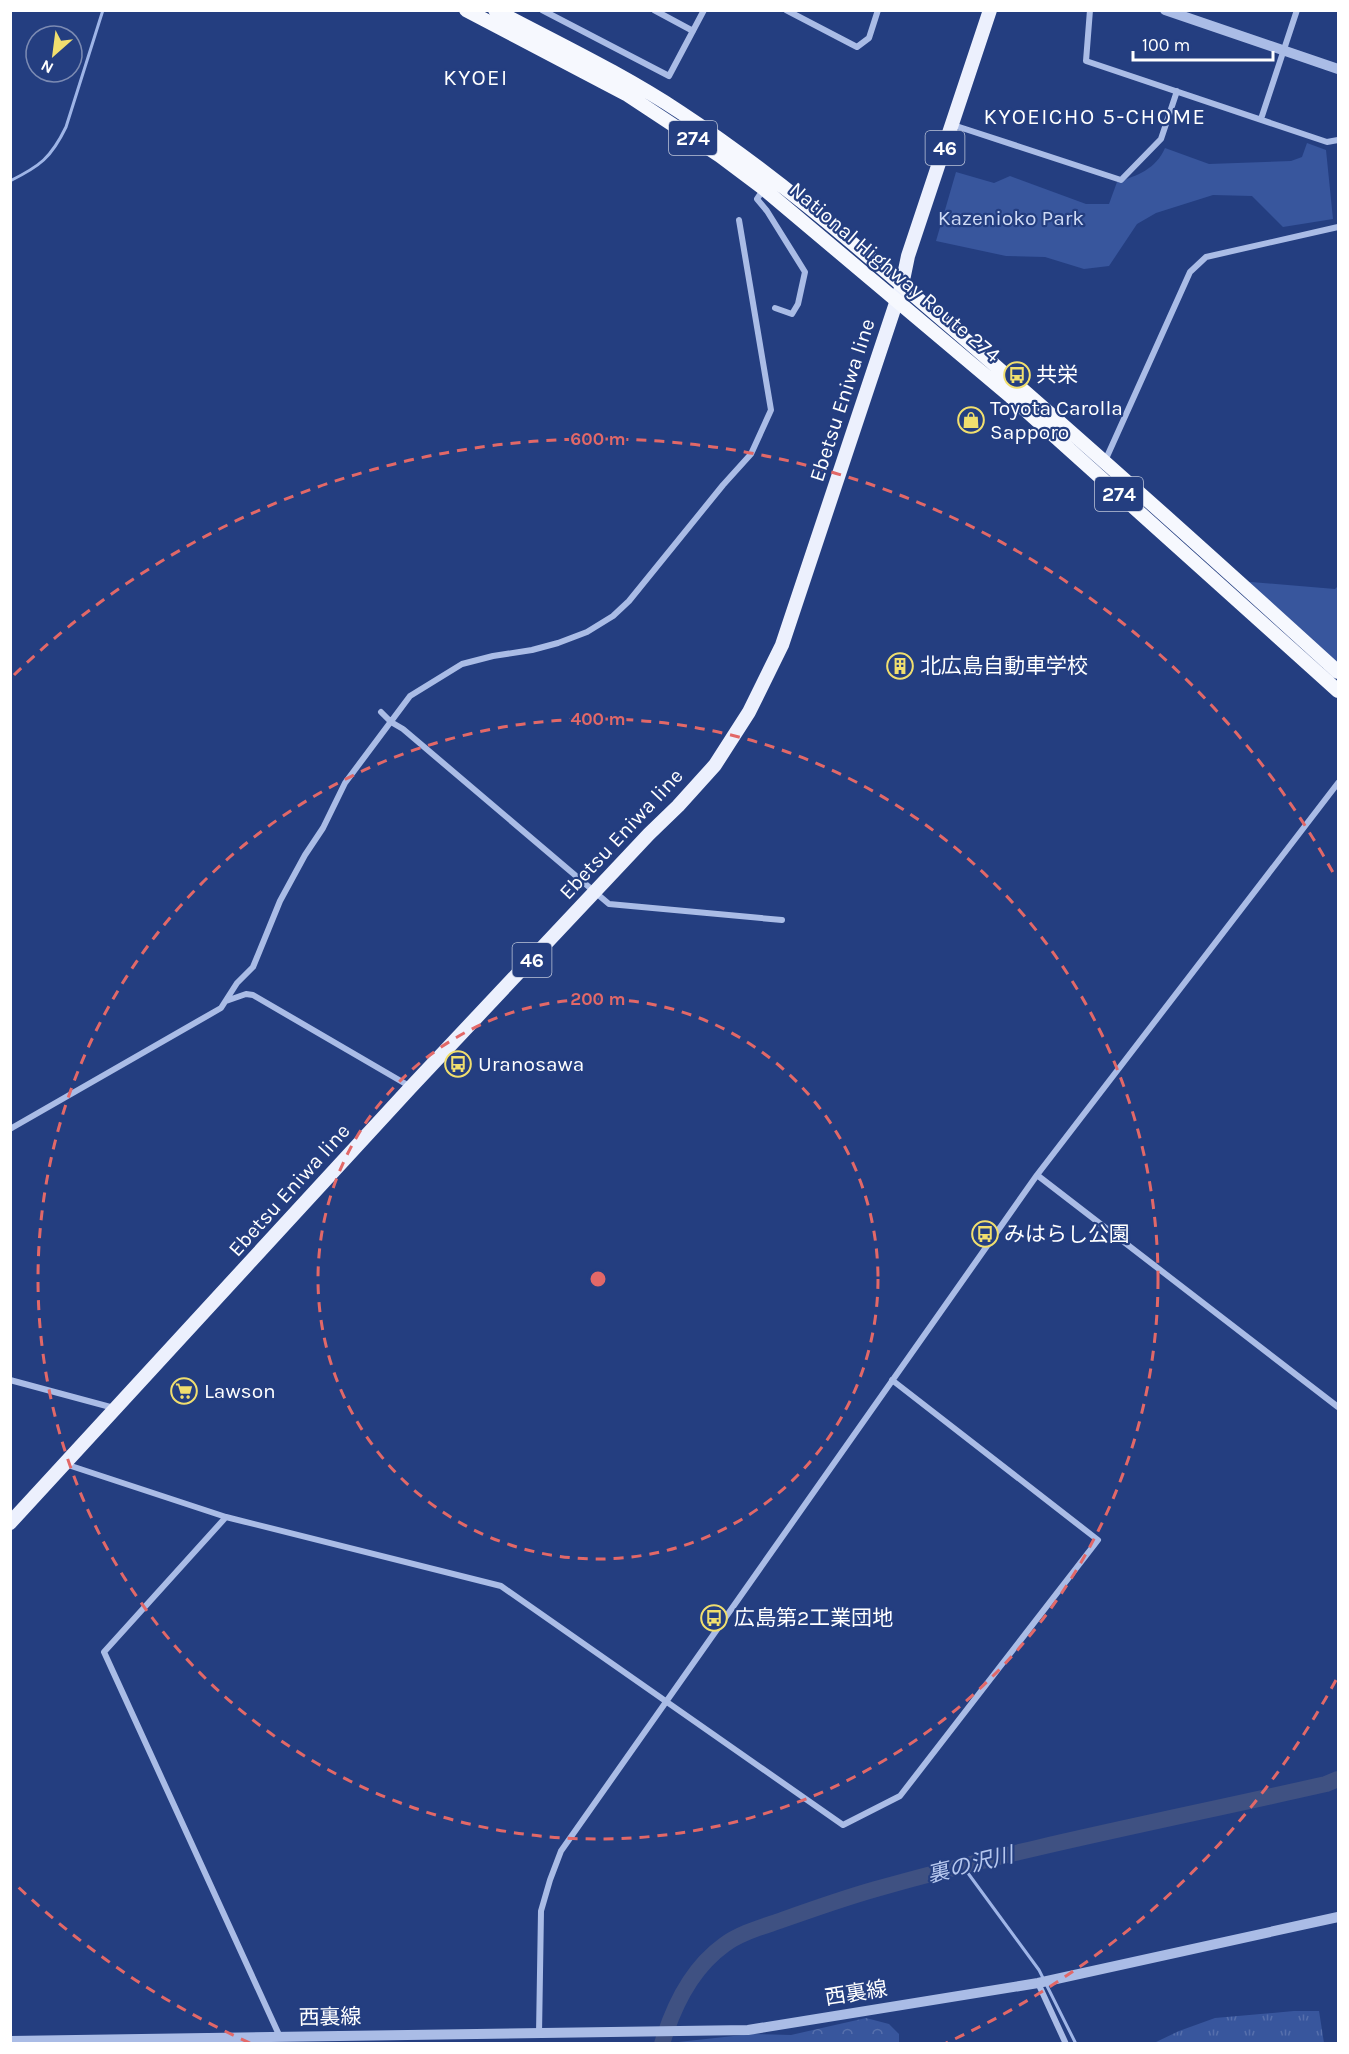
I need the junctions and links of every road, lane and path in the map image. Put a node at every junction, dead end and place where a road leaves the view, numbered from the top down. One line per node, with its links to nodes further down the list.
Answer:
1 (465, 10): 19 (highway, National Highway Route 274 / 274)
2 (495, 10): 22 (highway, National Highway Route 274 / 274)
3 (542, 10): 12 (street)
4 (654, 10): 12 (street)
5 (704, 10): 12 (street)
6 (786, 10): 7 (street)
7 (878, 10)
8 (990, 10): 17 (main road, Ebetsu Eniwa line / 46)
9 (1090, 10): 15 (street)
10 (1165, 10): 13 (street)
11 (1297, 10): 13 (street)
12 (693, 31)
13 (1284, 50): 14 (street); 16 (street)
14 (1338, 69)
15 (1177, 91): 16 (street); 17 (street)
16 (1261, 119): 18 (street)
17 (952, 124): 22 (main road, Ebetsu Eniwa line / 46)
18 (1338, 140)
19 (764, 189): 23 (highway, National Highway Route 274 / 274); 24 (street)
20 (739, 220): 29 (street)
21 (1338, 227): 25 (street)
22 (902, 285): 23 (main road, Ebetsu Eniwa line / 46); 25 (highway, National Highway Route 274 / 274)
23 (897, 302): 25 (highway, National Highway Route 274 / 274); 31 (main road, Ebetsu Eniwa line / 46)
24 (775, 308)
25 (1101, 468): 26 (highway, National Highway Route 274 / 274); 27 (highway, National Highway Route 274 / 274)
26 (1338, 672)
27 (1338, 691)
28 (381, 712): 29 (street)
29 (391, 722): 31 (street); 33 (street)
30 (1338, 783): 36 (street)
31 (594, 893): 32 (street); 34 (main road, Ebetsu Eniwa line / 46)
32 (782, 920)
33 (225, 1001): 34 (street); 35 (street)
34 (411, 1087): 40 (main road, Ebetsu Eniwa line / 46)
35 (10, 1129)
36 (1037, 1175): 38 (street); 39 (street)
37 (10, 1380): 40 (street)
38 (892, 1380): 44 (street); 44 (street)
39 (1338, 1407)
40 (117, 1409): 41 (main road, Ebetsu Eniwa line / 46)
41 (65, 1464): 42 (street); 43 (main road, Ebetsu Eniwa line / 46)
42 (226, 1517): 44 (street); 48 (street)
43 (10, 1523)
44 (665, 1701): 47 (street)
45 (1338, 1917): 46 (street, 西裏線)
46 (1038, 1983): 47 (street, 西裏線); 50 (street)
47 (539, 2034): 48 (street, 西裏線)
48 (280, 2037): 49 (street, 西裏線)
49 (10, 2041)
50 (1066, 2043)

